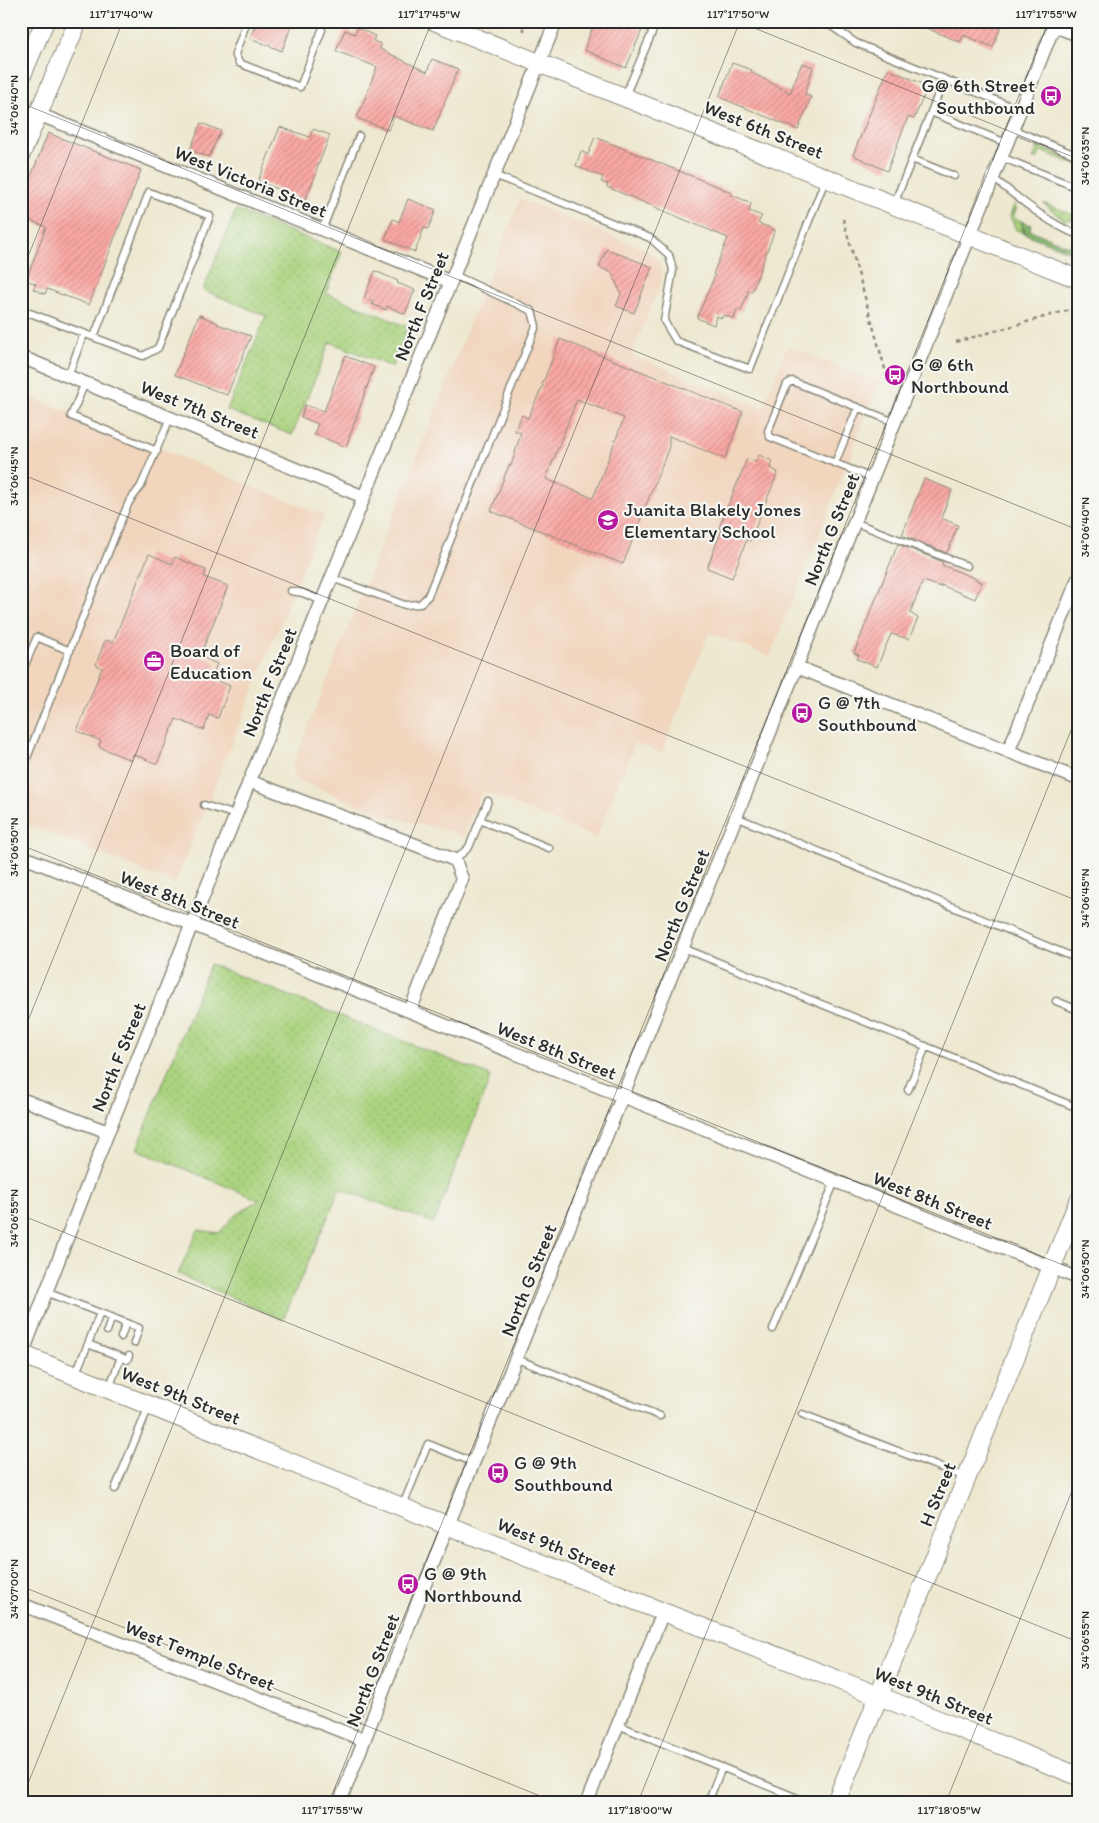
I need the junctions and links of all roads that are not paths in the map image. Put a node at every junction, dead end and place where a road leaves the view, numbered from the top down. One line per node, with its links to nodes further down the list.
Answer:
1 (45, 21): 14 (street)
2 (78, 21): 19 (street)
3 (248, 21): 11 (lane)
4 (434, 21): 13 (street, West 6th Street)
5 (556, 21): 13 (street, North F Street)
6 (633, 21): 10 (lane)
7 (657, 21): 10 (lane)
8 (824, 21): 17 (lane)
9 (1055, 24): 12 (street); 17 (street, North G Street)
10 (653, 29): 16 (lane)
11 (322, 30)
12 (1078, 35)
13 (540, 63): 16 (street, West 6th Street); 27 (street, North F Street)
14 (21, 78)
15 (939, 92): 18 (lane)
16 (625, 97): 29 (street, West 6th Street)
17 (1020, 110): 20 (street, North G Street)
18 (931, 112): 22 (lane); 26 (lane)
19 (38, 114): 23 (street); 33 (street, West Victoria Street)
20 (1012, 129): 22 (street, North G Street); 24 (lane)
21 (359, 136): 33 (lane)
22 (1006, 143): 25 (street, North G Street)
23 (21, 154)
24 (1078, 156)
25 (1001, 157): 30 (street, North G Street); 31 (lane)
26 (912, 159): 28 (lane); 32 (lane)
27 (494, 175): 29 (lane); 36 (street, North F Street)
28 (954, 176)
29 (826, 177): 32 (street, West 6th Street)
30 (993, 178): 34 (street, North G Street); 35 (lane)
31 (1077, 185)
32 (894, 204): 34 (street, West 6th Street)
33 (322, 230): 36 (street, West Victoria Street)
34 (970, 235): 37 (street, West 6th Street); 46 (street, North G Street)
35 (1078, 235)
36 (453, 278): 50 (street, North F Street); 53 (lane)
37 (1078, 279)
38 (21, 320): 39 (lane)
39 (84, 334): 40 (lane); 42 (lane)
40 (94, 337): 40 (lane)
41 (21, 357): 42 (street, West 7th Street)
42 (68, 376): 43 (street, West 7th Street)
43 (85, 383): 45 (street, West 7th Street); 47 (lane)
44 (858, 408): 46 (lane); 48 (lane); 48 (lane)
45 (170, 418): 47 (lane); 50 (street, West 7th Street)
46 (894, 422): 49 (street, North G Street)
47 (157, 451): 57 (lane)
48 (836, 463): 49 (lane)
49 (872, 478): 51 (street, North G Street)
50 (364, 496): 53 (street, North F Street)
51 (854, 522): 52 (lane); 58 (street, North G Street)
52 (967, 566)
53 (332, 578): 56 (street, North F Street)
54 (1078, 579): 60 (street)
55 (292, 591): 56 (lane)
56 (322, 601): 63 (street, North F Street)
57 (70, 651): 59 (lane); 61 (lane)
58 (797, 667): 60 (street); 67 (street, North G Street)
59 (21, 674)
60 (1008, 752): 62 (street)
61 (21, 773)
62 (1078, 779)
63 (249, 781): 66 (street, North F Street); 71 (street)
64 (488, 801): 68 (lane)
65 (204, 805): 66 (lane)
66 (236, 815): 72 (street, North F Street)
67 (736, 817): 73 (street, North G Street); 74 (lane)
68 (480, 820): 69 (lane); 71 (lane)
69 (549, 848)
70 (21, 856): 72 (street, West 8th Street)
71 (455, 860): 77 (street)
72 (192, 924): 77 (street, West 8th Street); 83 (street, North F Street)
73 (683, 948): 78 (lane); 80 (street, North G Street)
74 (1078, 959)
75 (1056, 1002): 76 (lane)
76 (1078, 1010)
77 (410, 1011): 80 (street, West 8th Street)
78 (926, 1046): 79 (lane); 82 (lane)
79 (908, 1090)
80 (622, 1096): 84 (street, West 8th Street); 100 (street, North G Street)
81 (21, 1099): 83 (street)
82 (1078, 1108)
83 (108, 1132): 88 (street, North F Street)
84 (835, 1181): 86 (street, West 8th Street); 92 (lane)
85 (1078, 1202): 86 (street, H Street)
86 (1051, 1268): 87 (street, West 8th Street); 107 (street, H Street)
87 (1078, 1278)
88 (46, 1292): 89 (lane); 98 (street, North F Street)
89 (100, 1313): 90 (lane); 96 (lane)
90 (112, 1317): 91 (lane); 93 (lane)
91 (126, 1323): 94 (lane); 95 (lane)
92 (773, 1329)
93 (107, 1331)
94 (121, 1337)
95 (134, 1343)
96 (88, 1344): 97 (lane); 101 (lane)
97 (117, 1354): 99 (lane); 102 (lane)
98 (22, 1355): 101 (street, West 9th Street)
99 (129, 1356)
100 (517, 1359): 105 (lane); 106 (street, North G Street)
101 (75, 1375): 102 (street, West 9th Street)
102 (109, 1389): 103 (street, West 9th Street)
103 (149, 1405): 108 (lane); 109 (street, West 9th Street)
104 (802, 1414): 107 (lane)
105 (660, 1416)
106 (475, 1463): 109 (lane); 110 (street, North G Street)
107 (966, 1478): 113 (street, H Street)
108 (114, 1489)
109 (403, 1507): 110 (street, West 9th Street)
110 (448, 1525): 112 (street, West 9th Street); 115 (street, North G Street)
111 (21, 1604): 115 (street, West Temple Street)
112 (663, 1612): 113 (street, West 9th Street); 114 (street)
113 (878, 1696): 117 (street, West 9th Street); 122 (street, H Street)
114 (618, 1725): 116 (lane); 119 (street)
115 (364, 1740): 118 (street, North G Street)
116 (722, 1767): 120 (lane); 121 (lane)
117 (1078, 1776)
118 (340, 1802)
119 (587, 1802)
120 (708, 1802)
121 (807, 1802)
122 (836, 1802)

